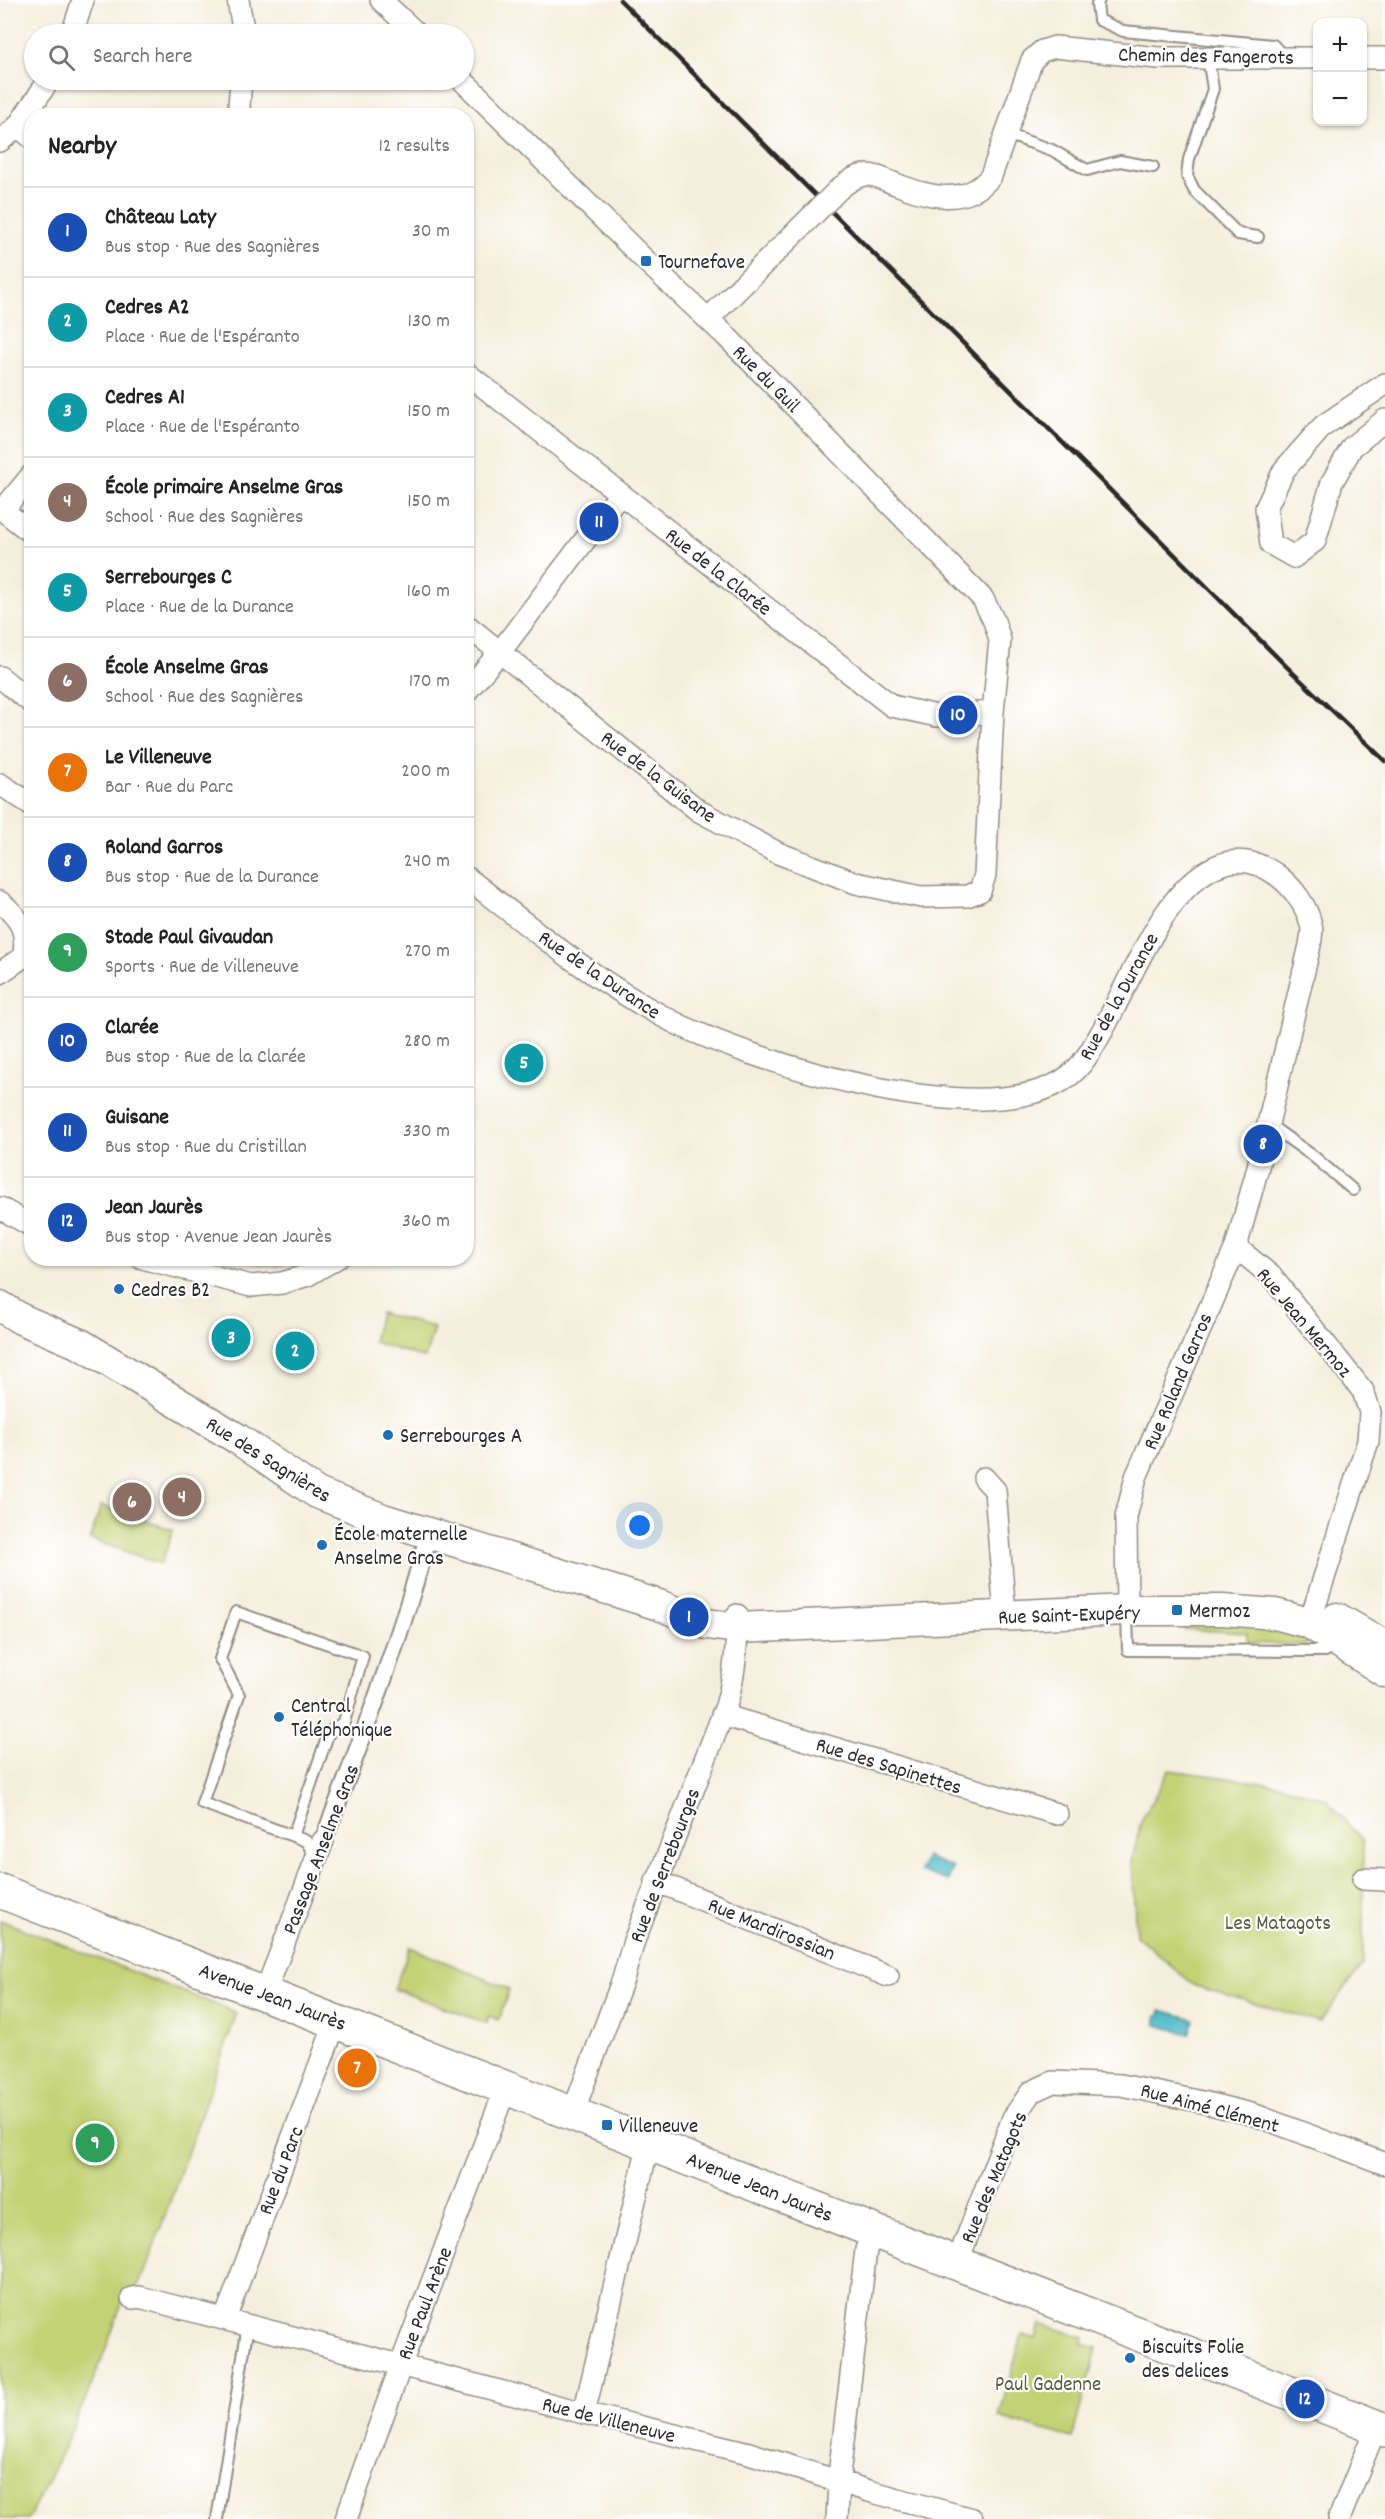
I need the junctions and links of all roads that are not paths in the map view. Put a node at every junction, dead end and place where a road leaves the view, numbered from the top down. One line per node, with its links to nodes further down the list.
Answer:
1 (83, 0): 5 (street)
2 (238, 0): 6 (street)
3 (381, 0): 7 (street)
4 (1099, 0): 9 (lane)
5 (75, 24)
6 (242, 24)
7 (406, 24)
8 (1208, 58): 9 (street, Chemin des Fangerots); 19 (street, Chemin des Fangerots); 22 (lane)
9 (1286, 58): 10 (street, Chemin des Fangerots)
10 (1313, 58)
11 (1367, 58): 12 (street)
12 (1385, 58)
13 (44, 90): 16 (street)
14 (240, 90): 17 (street)
15 (472, 90): 23 (street, Rue du Guil)
16 (36, 108)
17 (238, 108)
18 (24, 132): 20 (street)
19 (1006, 134): 21 (lane); 23 (street, Chemin des Fangerots, bridge)
20 (0, 141)
21 (1153, 166)
22 (1258, 237)
23 (708, 319): 36 (street, Rue du Guil)
24 (474, 379): 28 (street, Rue de la Clarée)
25 (1385, 384): 26 (street)
26 (1385, 420)
27 (24, 484): 29 (street)
28 (620, 494): 32 (street); 36 (street, Rue de la Clarée)
29 (1, 509): 30 (street)
30 (24, 527)
31 (474, 631): 32 (street, Rue de la Guisane)
32 (500, 652): 34 (street); 36 (street, Rue de la Guisane)
33 (0, 677): 35 (street)
34 (474, 683)
35 (24, 696)
36 (993, 712)
37 (0, 784): 38 (street)
38 (24, 800)
39 (474, 883): 44 (street, Rue de la Durance)
40 (0, 902): 41 (street)
41 (24, 930)
42 (24, 950): 43 (street)
43 (0, 973)
44 (1268, 1124): 45 (street, Rue de la Durance); 46 (lane)
45 (1257, 1171): 49 (street, Rue Roland Garros)
46 (1353, 1190)
47 (0, 1208): 48 (street)
48 (24, 1222)
49 (1236, 1247): 55 (street, Rue Roland Garros); 58 (street, Rue Jean Mermoz)
50 (173, 1266): 51 (street)
51 (323, 1266)
52 (0, 1306): 54 (main road, Rue des Sagnières)
53 (984, 1478): 56 (street)
54 (429, 1533): 57 (main road, Rue des Sagnières); 63 (street, Passage Anselme Gras)
55 (1127, 1604): 56 (main road, Rue Saint-Exupéry); 58 (main road, Rue Saint-Exupéry); 58 (lane)
56 (1005, 1609): 57 (main road, Rue Saint-Exupéry)
57 (737, 1622): 60 (street, Rue de Serrebourges)
58 (1322, 1626): 59 (main road, Rue Saint-Exupéry)
59 (1383, 1660)
60 (722, 1715): 61 (street, Rue des Sapinettes); 66 (street, Rue de Serrebourges)
61 (1057, 1814)
62 (293, 1836): 62 (lane); 63 (lane)
63 (320, 1849): 69 (street, Passage Anselme Gras)
64 (1363, 1880): 65 (street)
65 (1385, 1880)
66 (656, 1881): 68 (street, Rue Mardirossian); 73 (street, Rue de Serrebourges)
67 (0, 1891): 69 (main road, Avenue Jean Jaurès)
68 (888, 1976)
69 (265, 1993): 70 (main road, Avenue Jean Jaurès)
70 (336, 2021): 71 (main road, Avenue Jean Jaurès); 79 (street, Rue du Parc)
71 (506, 2087): 73 (main road, Avenue Jean Jaurès); 81 (street, Rue Paul Arène)
72 (1031, 2092): 75 (street, Rue Aimé Clément); 77 (street, Rue des Matagots)
73 (573, 2112): 74 (main road, Avenue Jean Jaurès)
74 (649, 2142): 76 (main road, Avenue Jean Jaurès); 82 (street)
75 (1385, 2164)
76 (873, 2231): 77 (main road, Avenue Jean Jaurès); 84 (street)
77 (957, 2263): 83 (main road, Avenue Jean Jaurès)
78 (132, 2298): 79 (street, Rue de Villeneuve)
79 (225, 2319): 80 (street, Rue de Villeneuve)
80 (248, 2325): 81 (street, Rue de Villeneuve); 85 (lane)
81 (400, 2365): 82 (street, Rue de Villeneuve); 86 (street, Rue Paul Arène)
82 (584, 2413): 84 (street, Rue de Villeneuve)
83 (1380, 2428): 89 (street)
84 (839, 2481): 87 (street); 88 (street, Rue de Villeneuve)
85 (217, 2519)
86 (346, 2519)
87 (837, 2519)
88 (972, 2519)
89 (1339, 2519)

